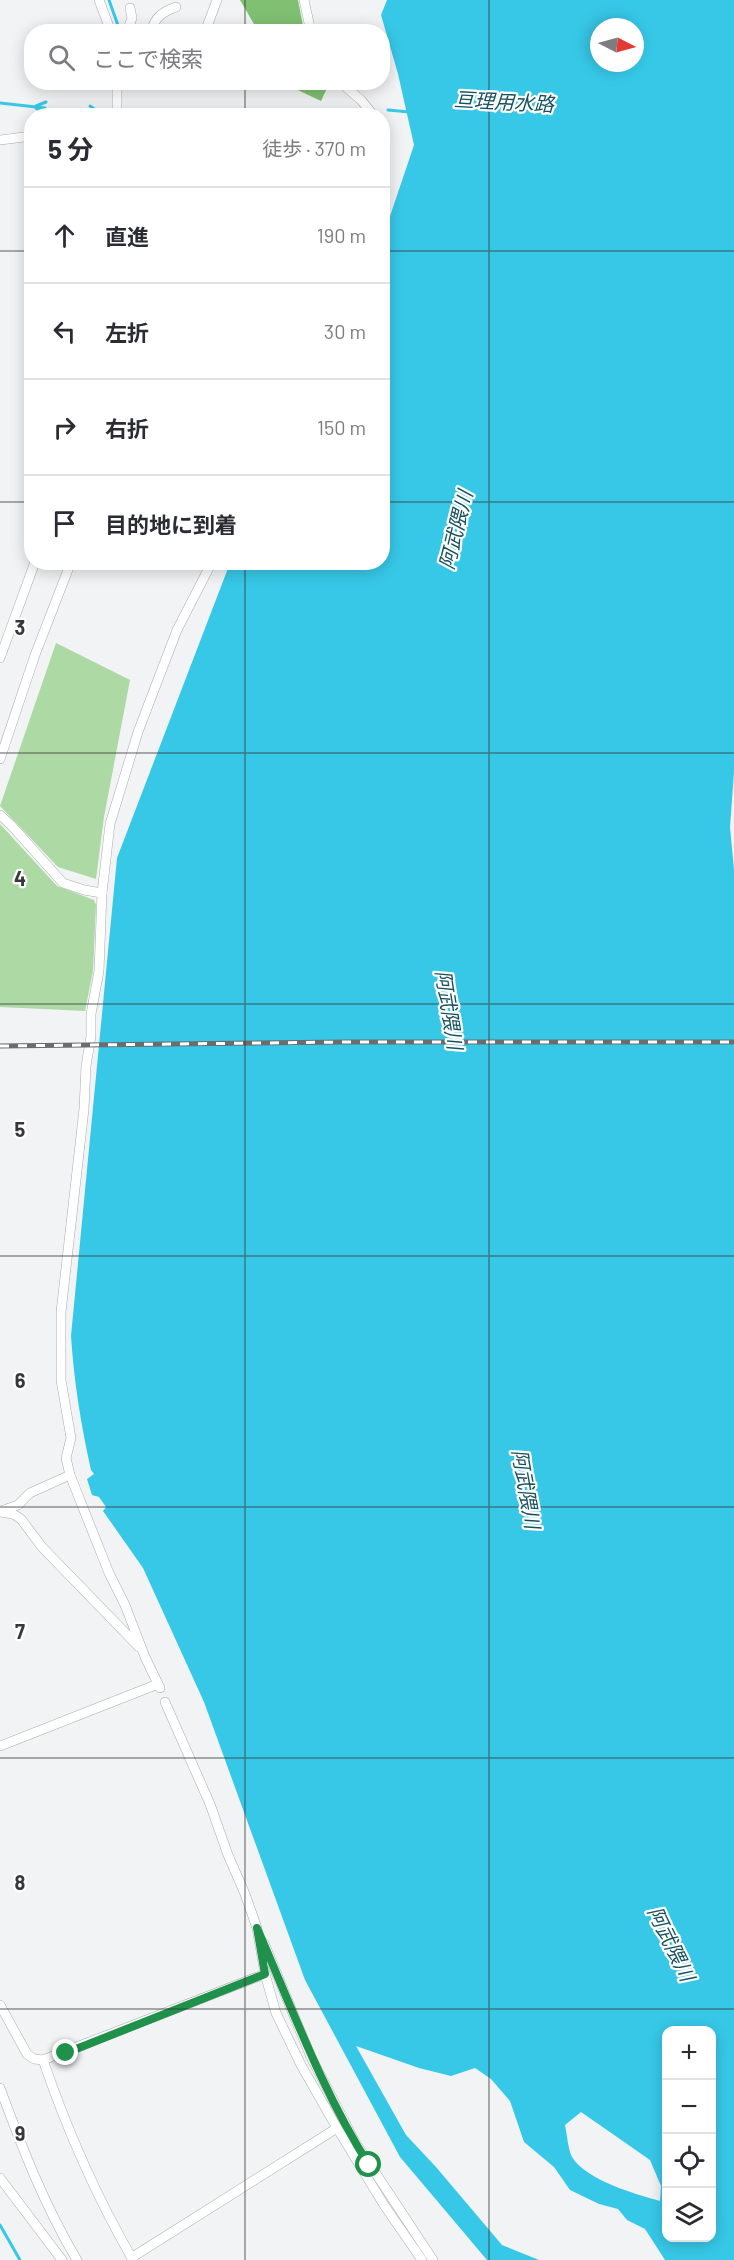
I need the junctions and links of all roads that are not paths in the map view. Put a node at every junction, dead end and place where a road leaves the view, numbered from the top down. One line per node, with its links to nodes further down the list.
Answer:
1 (99, 0): 6 (street)
2 (217, 0): 9 (street)
3 (304, 0): 10 (street)
4 (176, 7): 8 (street)
5 (130, 8): 7 (street)
6 (108, 24)
7 (130, 24)
8 (153, 24)
9 (208, 24)
10 (308, 24)
11 (117, 90): 13 (street)
12 (349, 90): 14 (street)
13 (117, 108)
14 (368, 108)
15 (24, 137): 16 (street)
16 (0, 140)
17 (31, 570): 20 (street)
18 (68, 570): 21 (street)
19 (208, 570): 23 (street)
20 (0, 658)
21 (0, 759)
22 (0, 815): 23 (street)
23 (102, 893): 24 (street)
24 (70, 1475): 25 (street); 26 (street)
25 (0, 1512): 26 (street)
26 (142, 1651): 28 (street)
27 (165, 1702): 29 (street)
28 (0, 1746)
29 (257, 1928): 30 (street); 40 (street)
30 (265, 1974): 32 (street); 34 (street)
31 (0, 2005): 32 (street)
32 (43, 2061): 36 (street)
33 (0, 2088): 38 (street)
34 (338, 2128): 36 (street); 39 (street)
35 (0, 2178): 37 (street)
36 (132, 2259)
37 (62, 2260)
38 (76, 2260)
39 (422, 2260)
40 (434, 2260)

